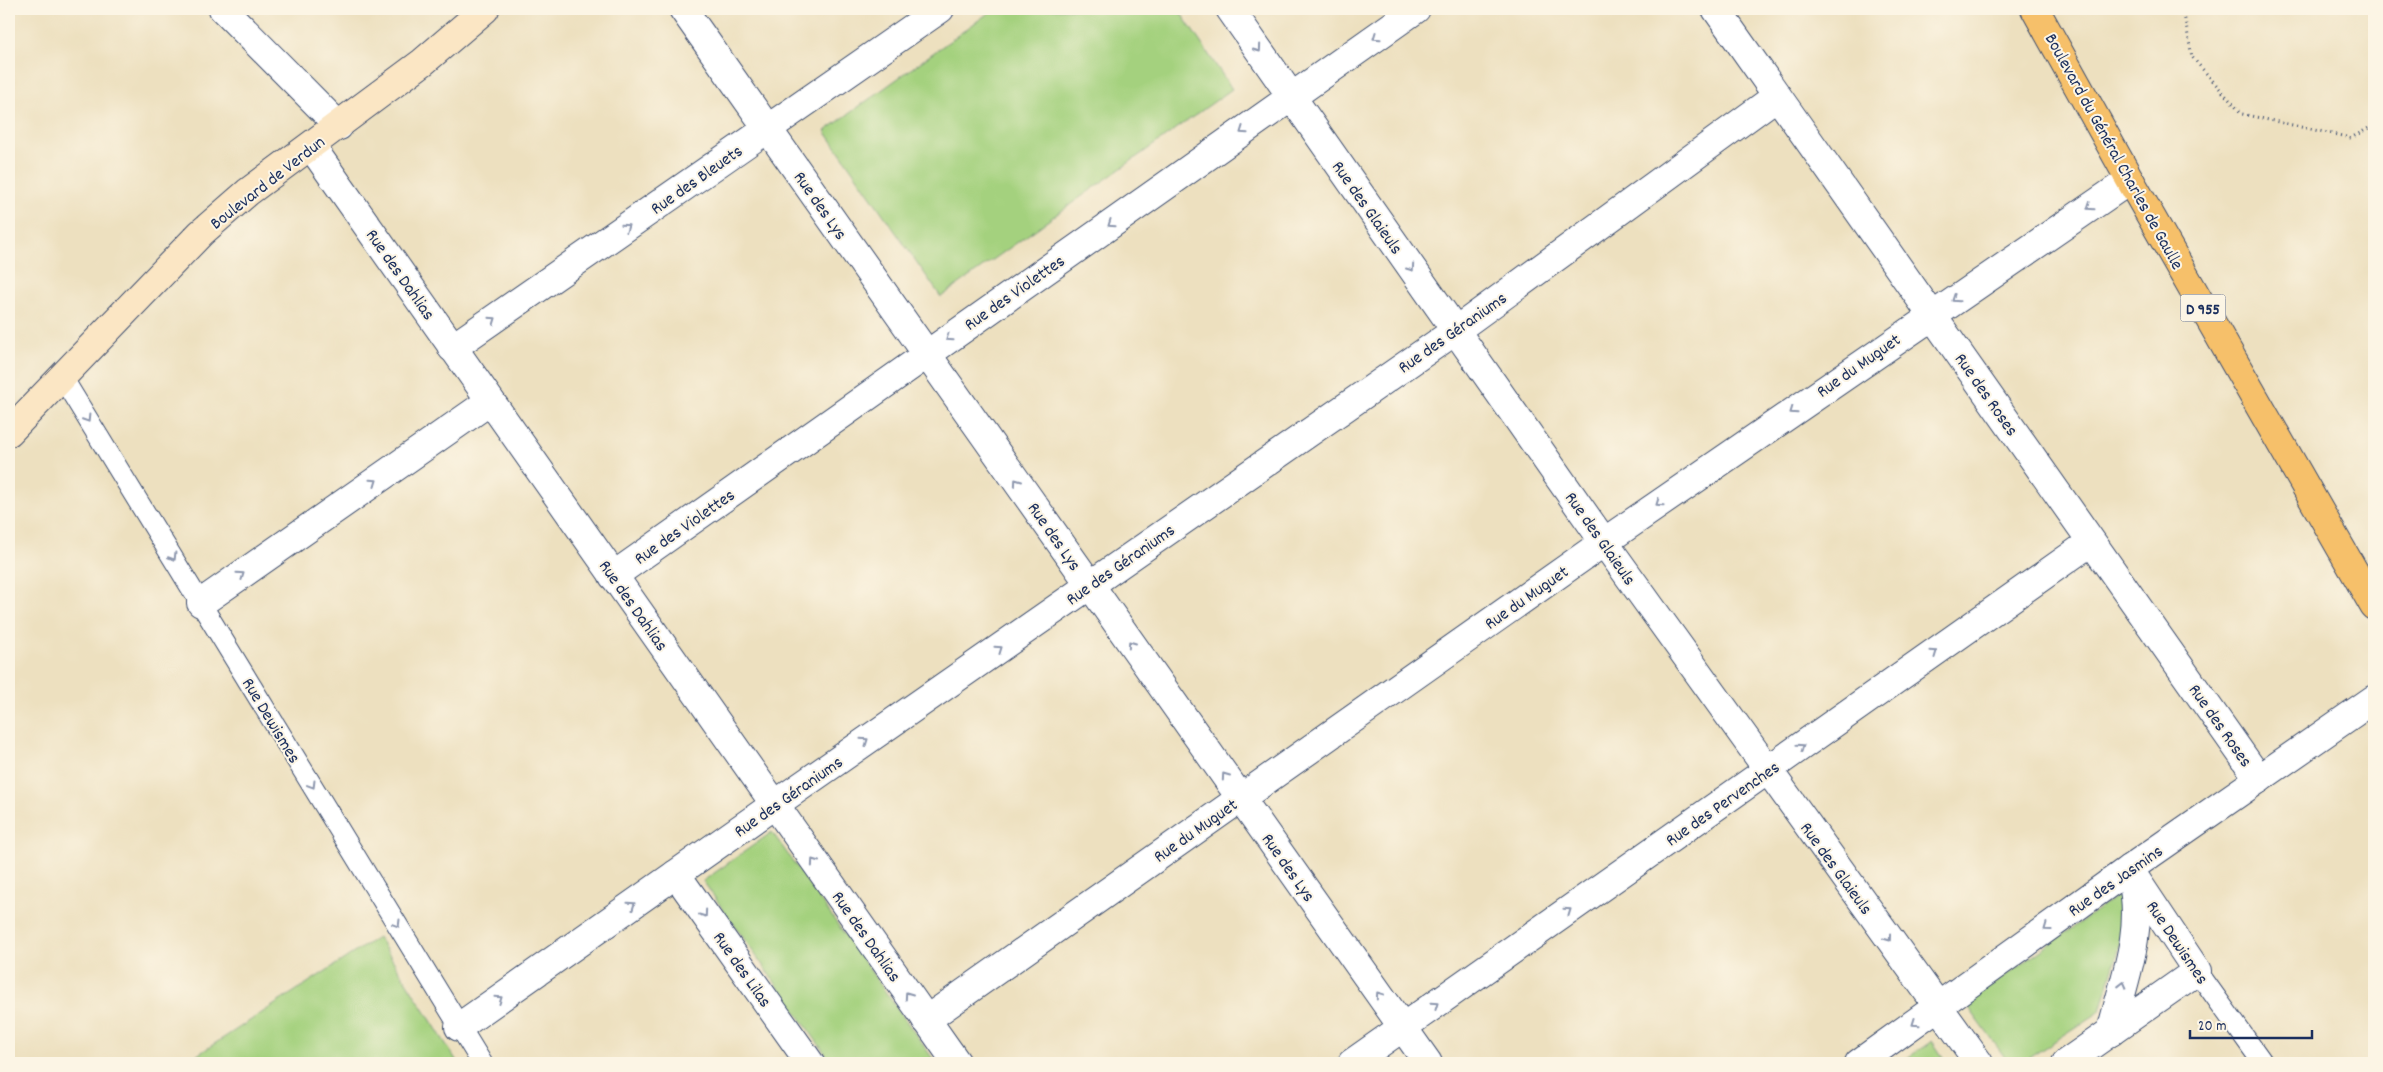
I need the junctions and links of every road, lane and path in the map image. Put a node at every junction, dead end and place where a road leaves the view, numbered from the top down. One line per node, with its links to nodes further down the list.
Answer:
1 (223, 9): 13 (street)
2 (484, 9): 13 (street, Boulevard de Verdun)
3 (683, 9): 14 (street, Rue des Lys)
4 (940, 9): 14 (street, Rue des Bleuets)
5 (1230, 9): 11 (street, Rue des Glaieuls, one-way to 11)
6 (1416, 9): 11 (street, Rue des Violettes, one-way to 11)
7 (1716, 9): 10 (street, Rue des Roses)
8 (2035, 9): 16 (main road, Boulevard du Général Charles de Gaulle / D 955)
9 (2183, 9): 12 (path)
10 (1777, 96): 17 (street, Rue des Roses); 18 (street, Rue des Géraniums)
11 (1291, 97): 18 (street, Rue des Glaieuls, one-way to 18); 20 (street, Rue des Violettes, one-way to 20)
12 (2374, 125)
13 (339, 126): 15 (street, Boulevard de Verdun)
14 (768, 130): 19 (street, Rue des Bleuets, one-way to 14); 20 (street, Rue des Lys)
15 (312, 146): 19 (street, Rue des Dahlias); 21 (street, Boulevard de Verdun)
16 (2130, 180): 17 (street, Rue du Muguet, one-way to 17); 29 (main road, Boulevard du Général Charles de Gaulle / D 955)
17 (1931, 315): 24 (street, Rue du Muguet, one-way to 24); 25 (street, Rue des Roses)
18 (1455, 331): 24 (street, Rue des Glaieuls); 27 (street, Rue des Géraniums)
19 (452, 348): 22 (street, Rue des Dahlias)
20 (927, 354): 26 (street, Rue des Violettes); 27 (street, Rue des Lys, one-way to 20)
21 (54, 386): 23 (street, Boulevard de Verdun); 28 (lane, Rue Dewismes, one-way to 28)
22 (490, 401): 26 (street, Rue des Dahlias); 28 (street, one-way to 22)
23 (9, 432)
24 (1604, 542): 31 (street, Rue des Glaieuls); 33 (street, Rue du Muguet)
25 (2091, 542): 31 (street, Rue des Pervenches, one-way to 25); 32 (street, Rue des Roses)
26 (613, 576): 34 (street, Rue des Dahlias)
27 (1090, 585): 33 (street, Rue des Lys, one-way to 27); 34 (street, Rue des Géraniums, one-way to 27)
28 (201, 603): 40 (lane, Rue Dewismes, one-way to 40)
29 (2374, 606)
30 (2374, 699): 32 (street, Rue des Jasmins)
31 (1767, 771): 38 (street, Rue des Glaieuls, one-way to 38); 41 (street, Rue des Pervenches, one-way to 31)
32 (2259, 779): 35 (street, Rue des Jasmins)
33 (1240, 798): 39 (street, Rue du Muguet); 41 (street, Rue des Lys, one-way to 33)
34 (774, 805): 36 (street, Rue des Géraniums); 39 (street, Rue des Dahlias, one-way to 34)
35 (2129, 869): 37 (street, Rue Dewismes); 38 (street, Rue des Jasmins, one-way to 38); 42 (street, one-way to 35)
36 (676, 874): 40 (street, Rue des Géraniums, one-way to 36); 44 (street, Rue des Lilas, one-way to 44)
37 (2198, 971): 42 (street); 51 (lane, Rue Dewismes)
38 (1938, 1007): 48 (street, Rue des Jasmins, one-way to 48); 49 (street, Rue des Glaieuls)
39 (926, 1020): 45 (street, Rue des Dahlias)
40 (459, 1027): 43 (lane, Rue Dewismes)
41 (1403, 1028): 46 (street, Rue des Pervenches); 47 (street, Rue des Lys)
42 (2111, 1032): 50 (street)
43 (482, 1063)
44 (810, 1063)
45 (957, 1063)
46 (1352, 1063)
47 (1428, 1063)
48 (1858, 1063)
49 (1979, 1063)
50 (2066, 1063)
51 (2263, 1063)

